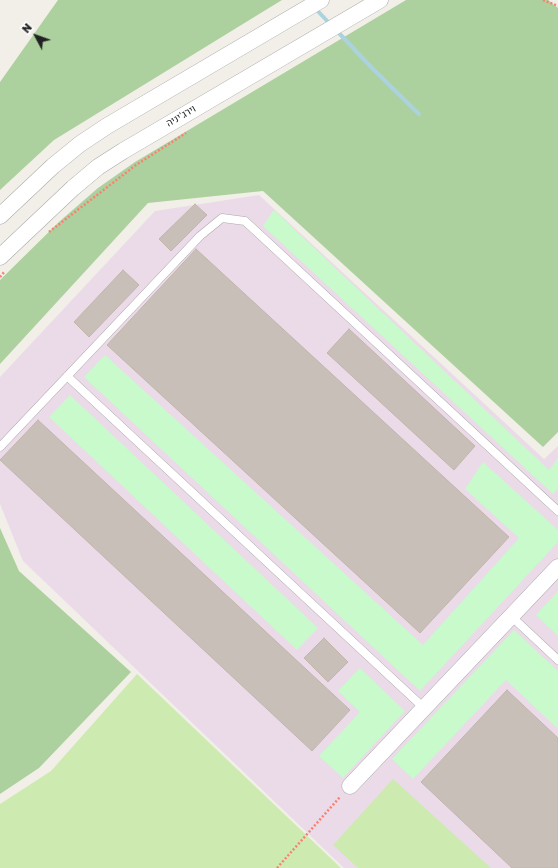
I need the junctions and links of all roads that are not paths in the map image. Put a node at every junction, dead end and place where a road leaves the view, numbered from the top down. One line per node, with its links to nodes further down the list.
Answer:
1 (322, 0): 3 (street)
2 (380, 0): 4 (street, וירג'יניה)
3 (0, 216)
4 (4, 262)
5 (67, 376): 6 (lane); 7 (lane); 11 (lane)
6 (0, 447)
7 (558, 511)
8 (558, 567): 9 (street)
9 (511, 616): 10 (lane); 11 (street)
10 (558, 660)
11 (424, 708): 12 (street)
12 (350, 786)

